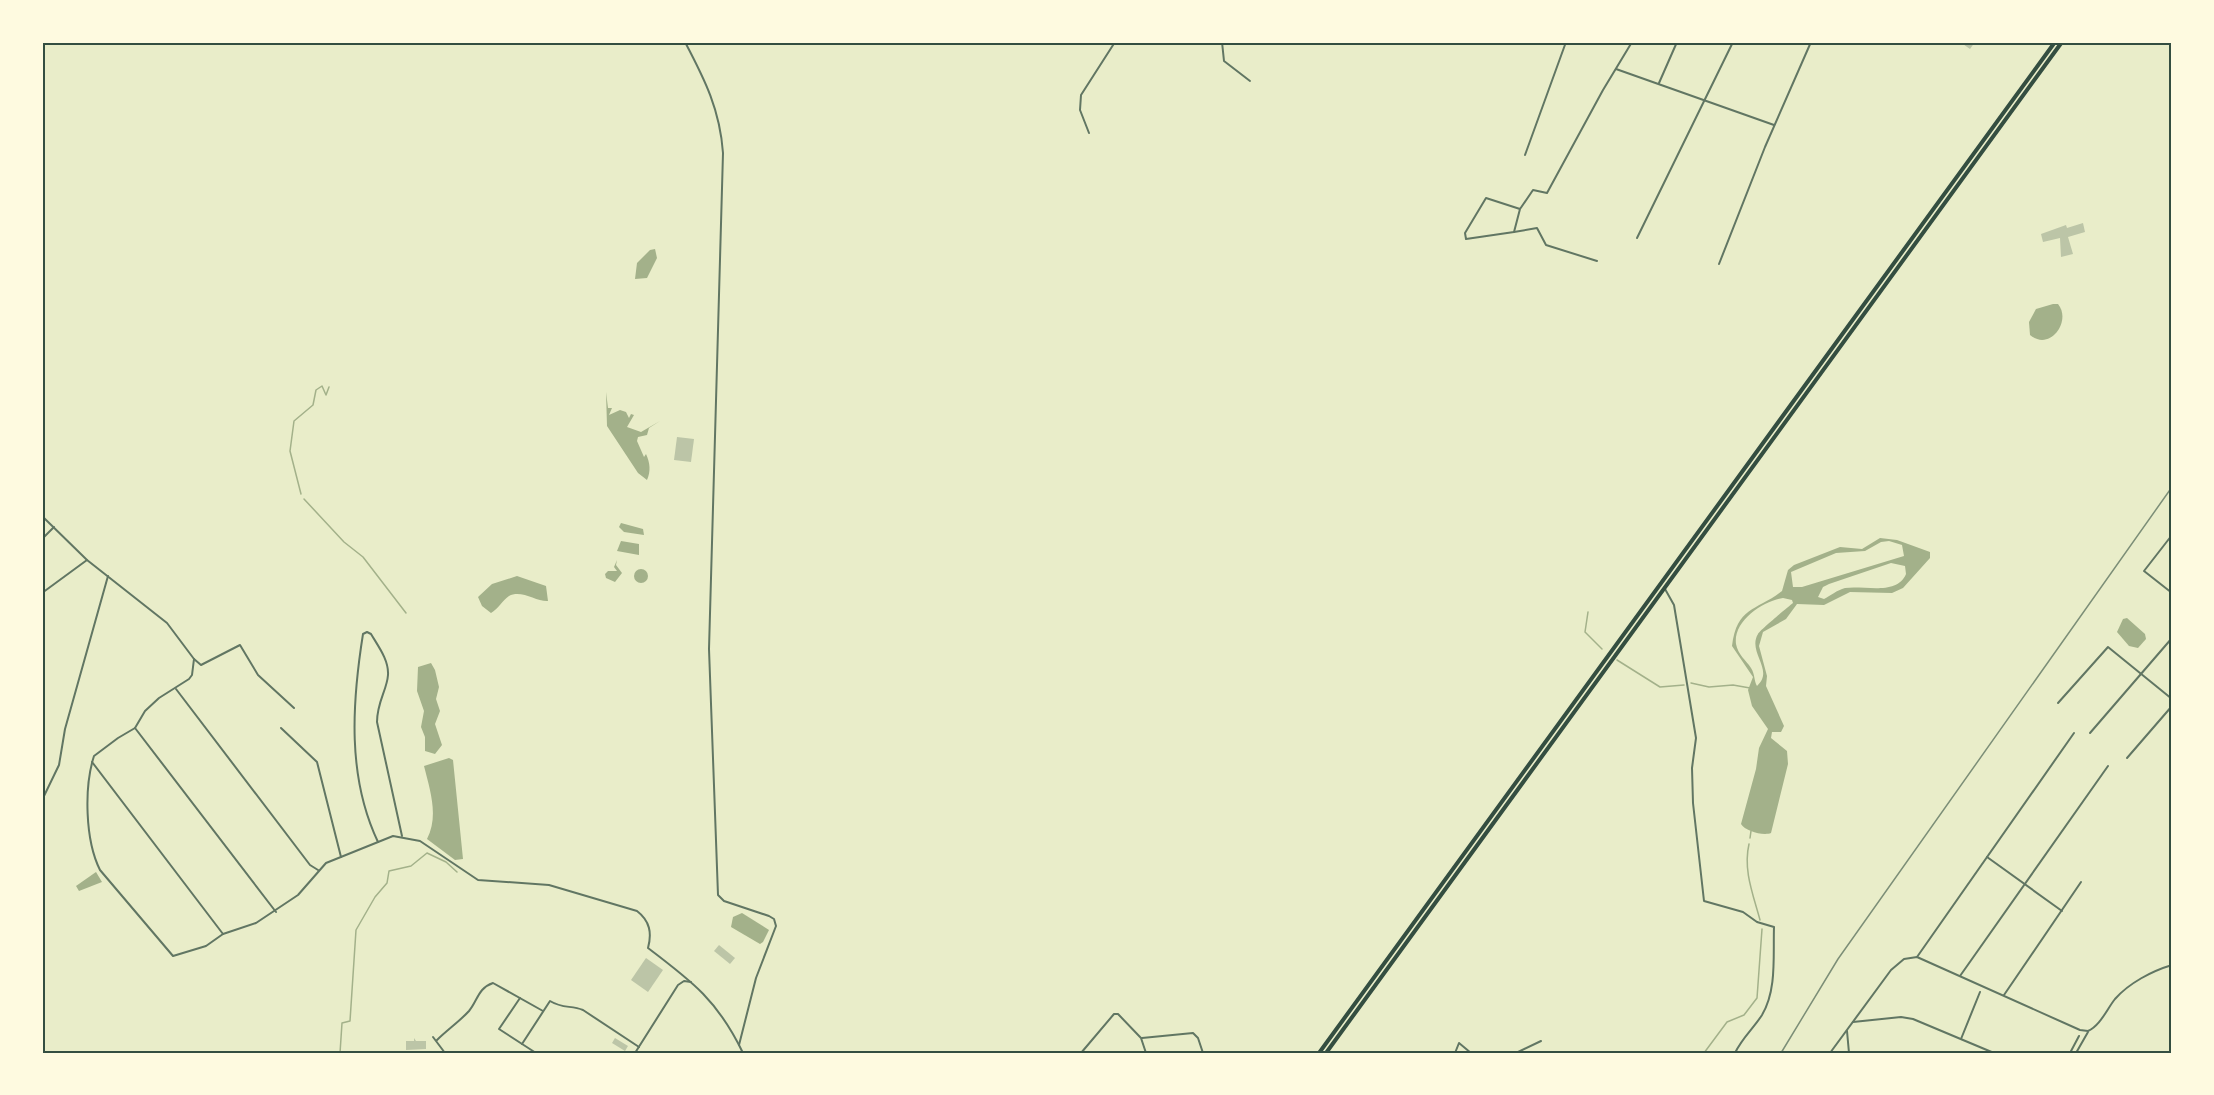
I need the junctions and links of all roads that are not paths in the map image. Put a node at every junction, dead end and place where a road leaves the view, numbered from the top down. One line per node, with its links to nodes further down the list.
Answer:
1 (685, 42): 77 (street)
2 (1115, 42): 16 (street)
3 (1222, 42): 12 (street)
4 (1566, 42): 17 (street)
5 (1632, 42): 11 (street)
6 (1677, 42): 13 (street)
7 (1732, 42): 14 (street)
8 (1811, 42): 15 (street)
9 (2055, 42): 29 (highway)
10 (2062, 42): 30 (highway)
11 (1616, 68): 13 (street); 18 (street)
12 (1250, 81)
13 (1659, 83): 14 (street)
14 (1704, 101): 15 (street); 20 (street)
15 (1774, 125): 22 (street)
16 (1089, 133)
17 (1525, 155)
18 (1520, 210): 19 (street); 19 (street)
19 (1514, 232): 21 (street)
20 (1638, 238)
21 (1597, 261)
22 (1719, 264)
23 (42, 516): 24 (street)
24 (54, 527): 26 (street); 27 (street)
25 (2171, 538): 32 (street)
26 (42, 539)
27 (87, 560): 28 (street); 31 (street)
28 (108, 575): 34 (street); 48 (street)
29 (1661, 582): 30 (street); 86 (highway)
30 (1665, 588): 87 (highway); 91 (street)
31 (42, 593)
32 (2172, 593)
33 (2172, 638): 35 (street)
34 (194, 660): 36 (street); 40 (street)
35 (2140, 675): 37 (street); 38 (street); 44 (street)
36 (176, 688): 41 (street); 53 (street)
37 (2172, 699)
38 (2058, 703)
39 (2172, 706): 45 (street)
40 (294, 708)
41 (135, 728): 46 (street); 57 (street)
42 (281, 728): 51 (street)
43 (2074, 733): 52 (street)
44 (2090, 733)
45 (2127, 758)
46 (92, 762): 58 (street); 58 (street)
47 (2108, 766): 55 (street)
48 (42, 809)
49 (402, 837): 50 (street); 50 (street); 62 (street)
50 (378, 842): 51 (street)
51 (341, 856): 53 (street)
52 (1987, 857): 55 (street); 59 (street)
53 (318, 870): 57 (street)
54 (2081, 882): 56 (street)
55 (2026, 883): 56 (street); 61 (street)
56 (2062, 910): 64 (street)
57 (276, 912): 58 (street)
58 (223, 934)
59 (1917, 957): 61 (street); 67 (street)
60 (2172, 965): 69 (street)
61 (1960, 976): 64 (street)
62 (690, 982): 77 (street); 78 (street)
63 (1980, 992): 73 (street)
64 (2004, 995): 69 (street)
65 (521, 998): 66 (street); 74 (street); 76 (street)
66 (543, 1011): 76 (street); 78 (street)
67 (1853, 1022): 68 (street); 73 (street)
68 (1847, 1031): 92 (street); 93 (street)
69 (2088, 1031): 96 (street)
70 (2079, 1036): 95 (street)
71 (433, 1037): 74 (street)
72 (1142, 1038): 83 (street); 84 (street); 85 (street)
73 (1961, 1039): 94 (street)
74 (437, 1040): 79 (street)
75 (1541, 1041): 90 (street)
76 (522, 1044): 80 (street)
77 (739, 1045): 82 (street)
78 (639, 1047): 81 (street)
79 (445, 1053)
80 (536, 1053)
81 (635, 1053)
82 (743, 1053)
83 (1081, 1053)
84 (1146, 1053)
85 (1203, 1053)
86 (1319, 1053)
87 (1326, 1053)
88 (1455, 1053): 89 (street)
89 (1471, 1053)
90 (1516, 1053)
91 (1735, 1053)
92 (1830, 1053)
93 (1849, 1053)
94 (1994, 1053)
95 (2070, 1053)
96 (2076, 1053)

